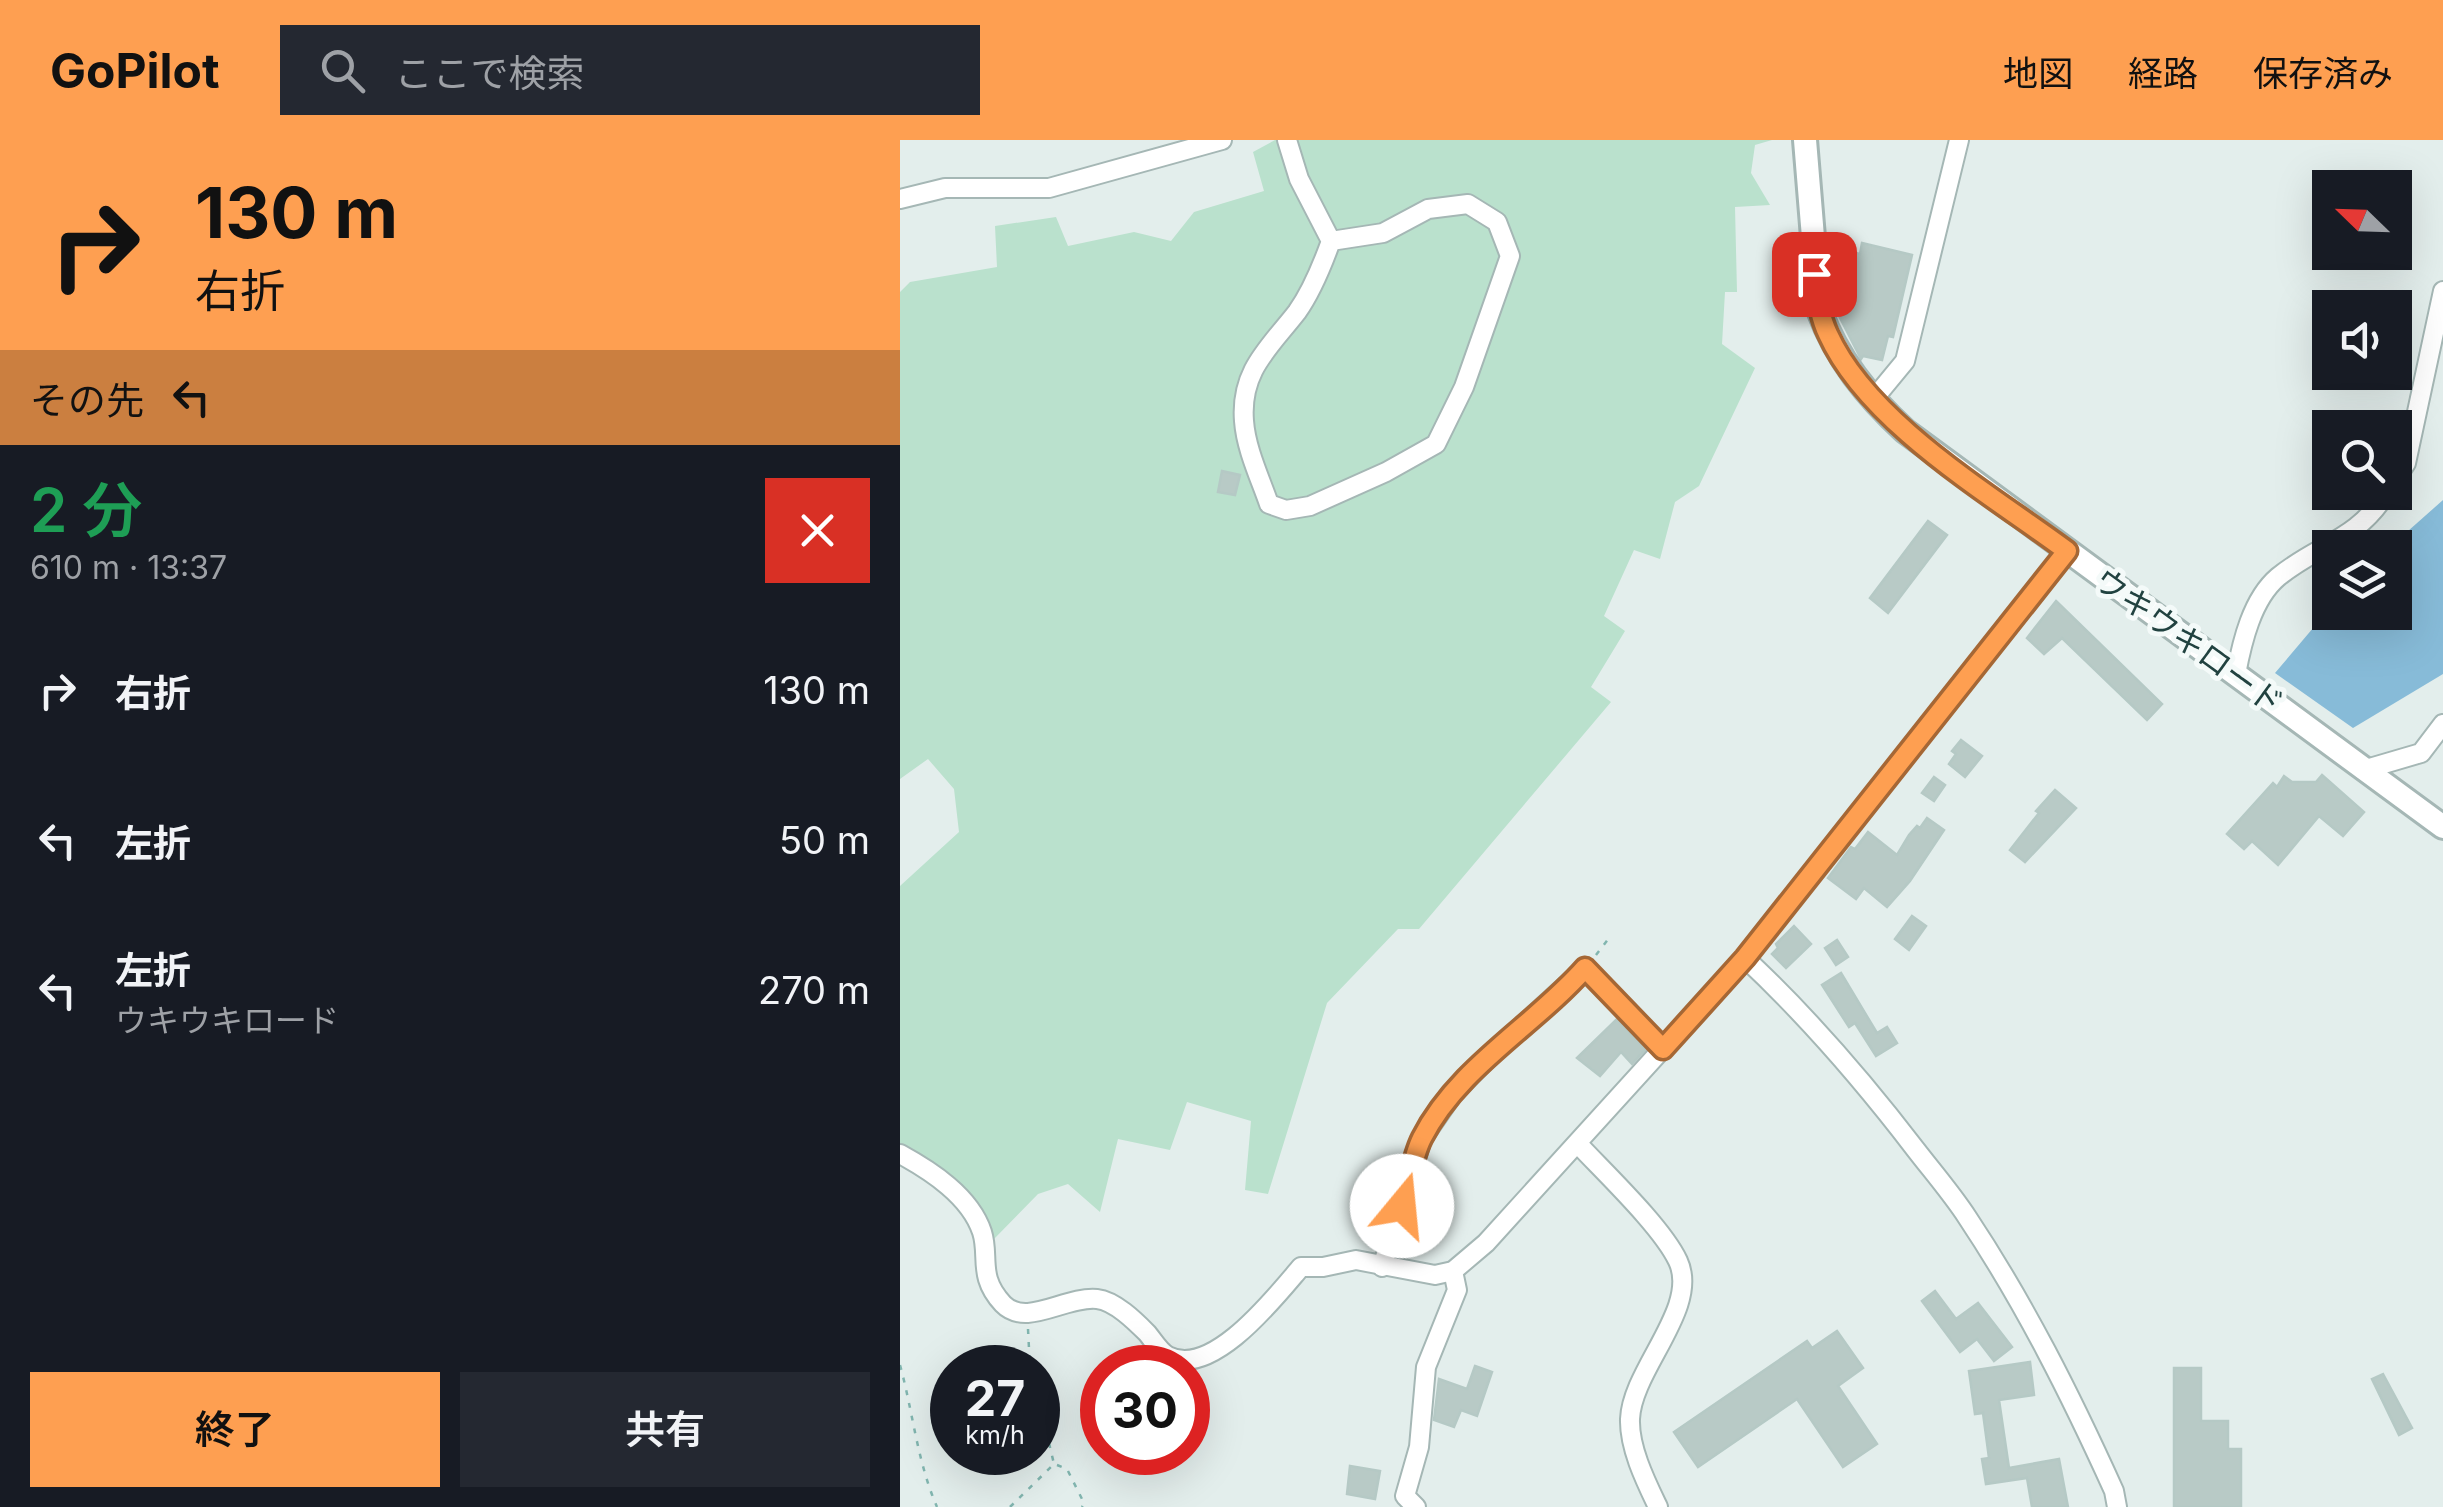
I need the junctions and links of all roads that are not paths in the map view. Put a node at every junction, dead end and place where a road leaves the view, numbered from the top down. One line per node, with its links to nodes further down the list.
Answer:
1 (1222, 140): 5 (street)
2 (1287, 140): 6 (street)
3 (1805, 140): 8 (street, ウキウキロード)
4 (1958, 140): 8 (street)
5 (900, 200)
6 (1331, 241): 6 (street)
7 (2443, 291): 9 (street)
8 (1872, 401): 11 (street, ウキウキロード)
9 (2412, 435)
10 (2376, 510): 12 (street)
11 (2067, 551): 12 (street, ウキウキロード); 16 (street)
12 (2236, 674): 14 (street, ウキウキロード)
13 (2443, 724): 14 (street)
14 (2364, 770): 15 (street, ウキウキロード)
15 (2443, 828)
16 (1745, 958): 17 (street); 24 (street)
17 (1663, 1049): 18 (street); 20 (street)
18 (1578, 1144): 21 (street); 23 (street)
19 (900, 1154): 20 (street)
20 (1382, 1267): 21 (street)
21 (1453, 1271): 22 (street)
22 (1416, 1507)
23 (1658, 1507)
24 (2117, 1507)

